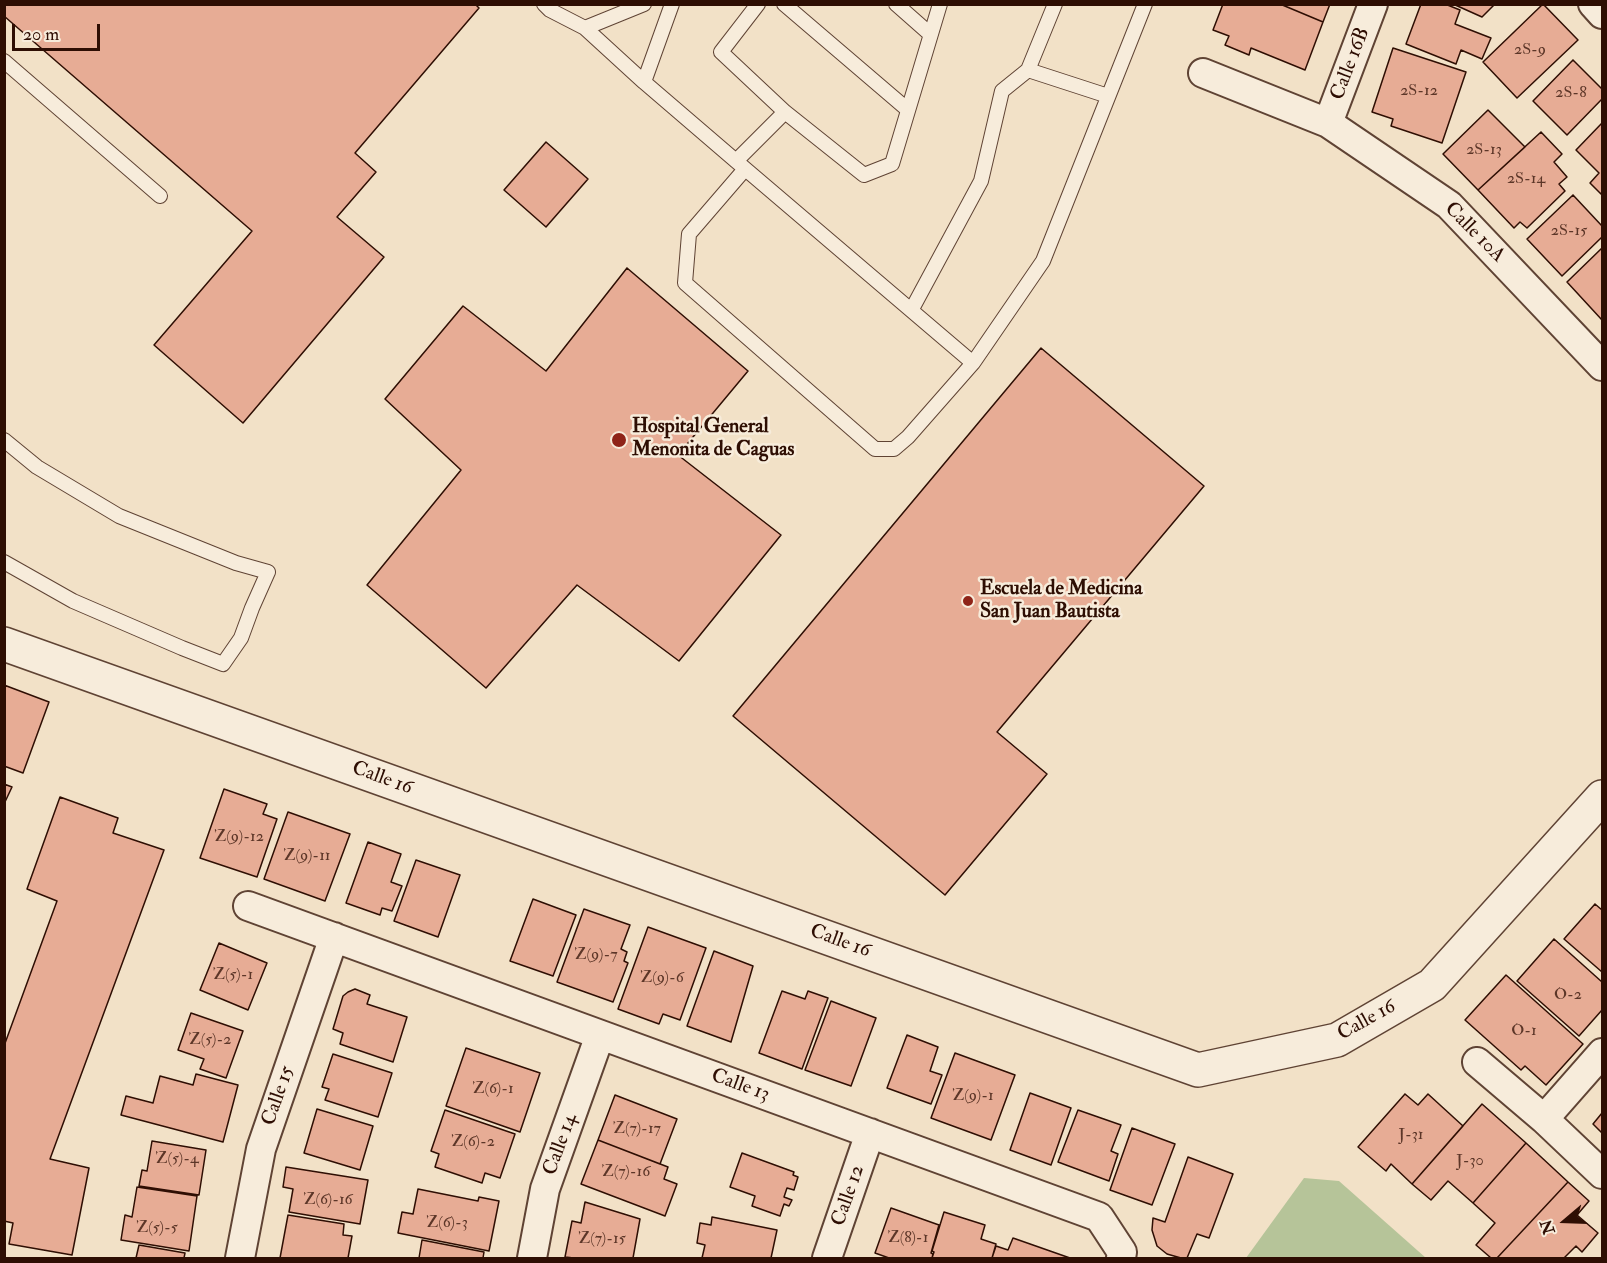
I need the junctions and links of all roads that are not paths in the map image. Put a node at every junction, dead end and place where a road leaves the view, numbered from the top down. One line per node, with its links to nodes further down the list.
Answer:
1 (544, 4): 13 (lane)
2 (644, 4): 13 (lane)
3 (672, 4): 18 (lane)
4 (758, 4): 21 (lane)
5 (784, 4): 20 (lane)
6 (896, 4): 14 (lane)
7 (940, 4): 14 (lane)
8 (1055, 4): 16 (lane)
9 (1144, 4): 19 (lane)
10 (1374, 4): 22 (street, Calle 16B)
11 (1593, 4): 12 (street)
12 (1602, 14)
13 (585, 28): 18 (lane)
14 (930, 34): 20 (lane)
15 (4, 61): 24 (lane)
16 (1028, 70): 19 (lane); 25 (lane)
17 (1203, 73): 22 (street, Calle 10A)
18 (644, 82): 23 (lane)
19 (1108, 96): 26 (lane)
20 (908, 110): 21 (lane)
21 (785, 112): 23 (lane)
22 (1328, 123): 27 (street, Calle 10A)
23 (741, 165): 25 (lane); 26 (lane)
24 (160, 196)
25 (912, 309): 26 (lane)
26 (974, 363)
27 (1602, 366)
28 (4, 440): 29 (lane)
29 (4, 562)
30 (4, 644): 31 (street, Calle 16)
31 (1602, 796)
32 (248, 906): 33 (street, Calle 13)
33 (334, 937): 34 (street, Calle 13); 40 (street, Calle 15)
34 (600, 1035): 38 (street, Calle 13); 41 (street, Calle 14)
35 (1602, 1053): 37 (street)
36 (1477, 1062): 37 (street)
37 (1544, 1119): 39 (street)
38 (870, 1133): 42 (street, Calle 12); 43 (street, Calle 13)
39 (1602, 1174)
40 (240, 1258)
41 (532, 1258)
42 (827, 1258)
43 (1121, 1258)

